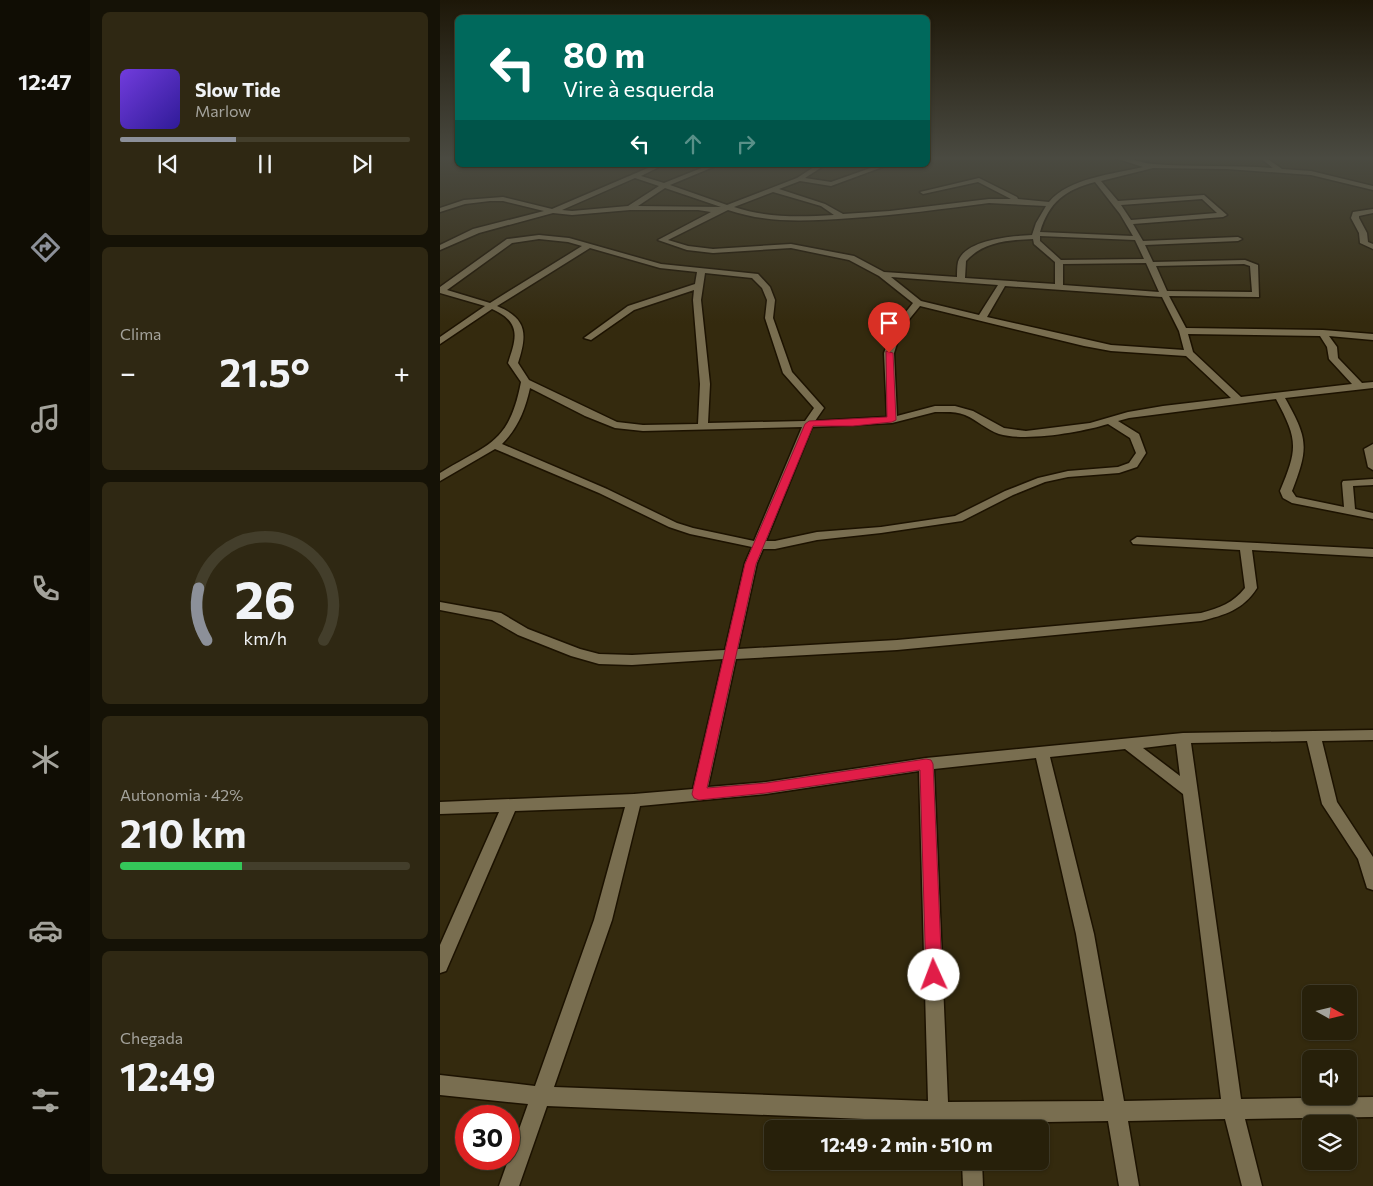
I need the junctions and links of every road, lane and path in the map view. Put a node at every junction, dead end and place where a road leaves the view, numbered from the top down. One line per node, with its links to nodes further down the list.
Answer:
1 (553, 212): 19 (street)
2 (565, 212): 3 (street)
3 (592, 212)
4 (715, 212): 23 (street)
5 (743, 212): 12 (street)
6 (835, 212): 12 (street)
7 (885, 212): 12 (street)
8 (1047, 212): 14 (street)
9 (1121, 212): 13 (street)
10 (1221, 212): 13 (street)
11 (1365, 212): 18 (street)
12 (842, 217)
13 (1127, 222): 16 (street)
14 (1035, 235): 16 (street); 20 (street); 24 (street)
15 (1238, 239): 16 (street)
16 (1139, 241): 21 (street)
17 (588, 246): 22 (street); 28 (street); 31 (street)
18 (1373, 247)
19 (440, 248)
20 (1059, 262): 21 (street); 27 (street)
21 (1151, 263): 29 (street); 29 (street)
22 (701, 269): 26 (street); 46 (street)
23 (882, 274): 24 (street); 30 (street)
24 (961, 279): 25 (street)
25 (1003, 283): 27 (street); 32 (street)
26 (698, 286): 36 (street); 47 (street)
27 (1058, 287): 29 (street)
28 (440, 291): 31 (street)
29 (1163, 294): 33 (street)
30 (918, 302): 32 (street); 44 (street)
31 (491, 306): 37 (street); 39 (street)
32 (982, 318): 38 (street)
33 (1183, 331): 34 (street); 38 (street)
34 (1323, 333): 35 (street); 40 (street)
35 (1373, 336)
36 (588, 338)
37 (440, 341)
38 (1189, 354): 43 (street)
39 (526, 382): 47 (street); 48 (street)
40 (1359, 386): 41 (street); 42 (street)
41 (1373, 386)
42 (1279, 396): 43 (street); 53 (street)
43 (1240, 400): 45 (street)
44 (892, 420): 45 (street); 46 (street)
45 (1109, 420): 56 (street)
46 (809, 424): 47 (street); 56 (street)
47 (703, 427)
48 (497, 446): 51 (street); 56 (street)
49 (1373, 447): 50 (street)
50 (1373, 467)
51 (440, 478)
52 (1373, 482): 53 (street)
53 (1350, 512): 54 (street)
54 (1373, 516)
55 (1137, 541): 57 (street)
56 (758, 545): 60 (street)
57 (1246, 548): 58 (street); 60 (street)
58 (1373, 552)
59 (440, 606): 60 (street)
60 (728, 655): 68 (street)
61 (1313, 735): 62 (street); 63 (street); 72 (street)
62 (1373, 735)
63 (1183, 738): 64 (street); 67 (street)
64 (1129, 745): 65 (street); 67 (street)
65 (1042, 753): 66 (street); 79 (street)
66 (926, 764): 68 (street); 78 (street)
67 (1191, 792): 77 (street)
68 (699, 794): 69 (street)
69 (634, 800): 70 (street); 75 (street)
70 (510, 804): 71 (street); 73 (street)
71 (440, 808)
72 (1373, 883)
73 (440, 965)
74 (440, 1085): 75 (street)
75 (541, 1096): 78 (street); 83 (street)
76 (1373, 1107): 77 (street)
77 (1232, 1109): 79 (street); 86 (street)
78 (938, 1110): 80 (street)
79 (1116, 1111): 81 (street); 85 (street)
80 (968, 1120)
81 (986, 1120)
82 (972, 1170): 84 (street)
83 (509, 1186)
84 (973, 1186)
85 (1128, 1186)
86 (1252, 1186)

